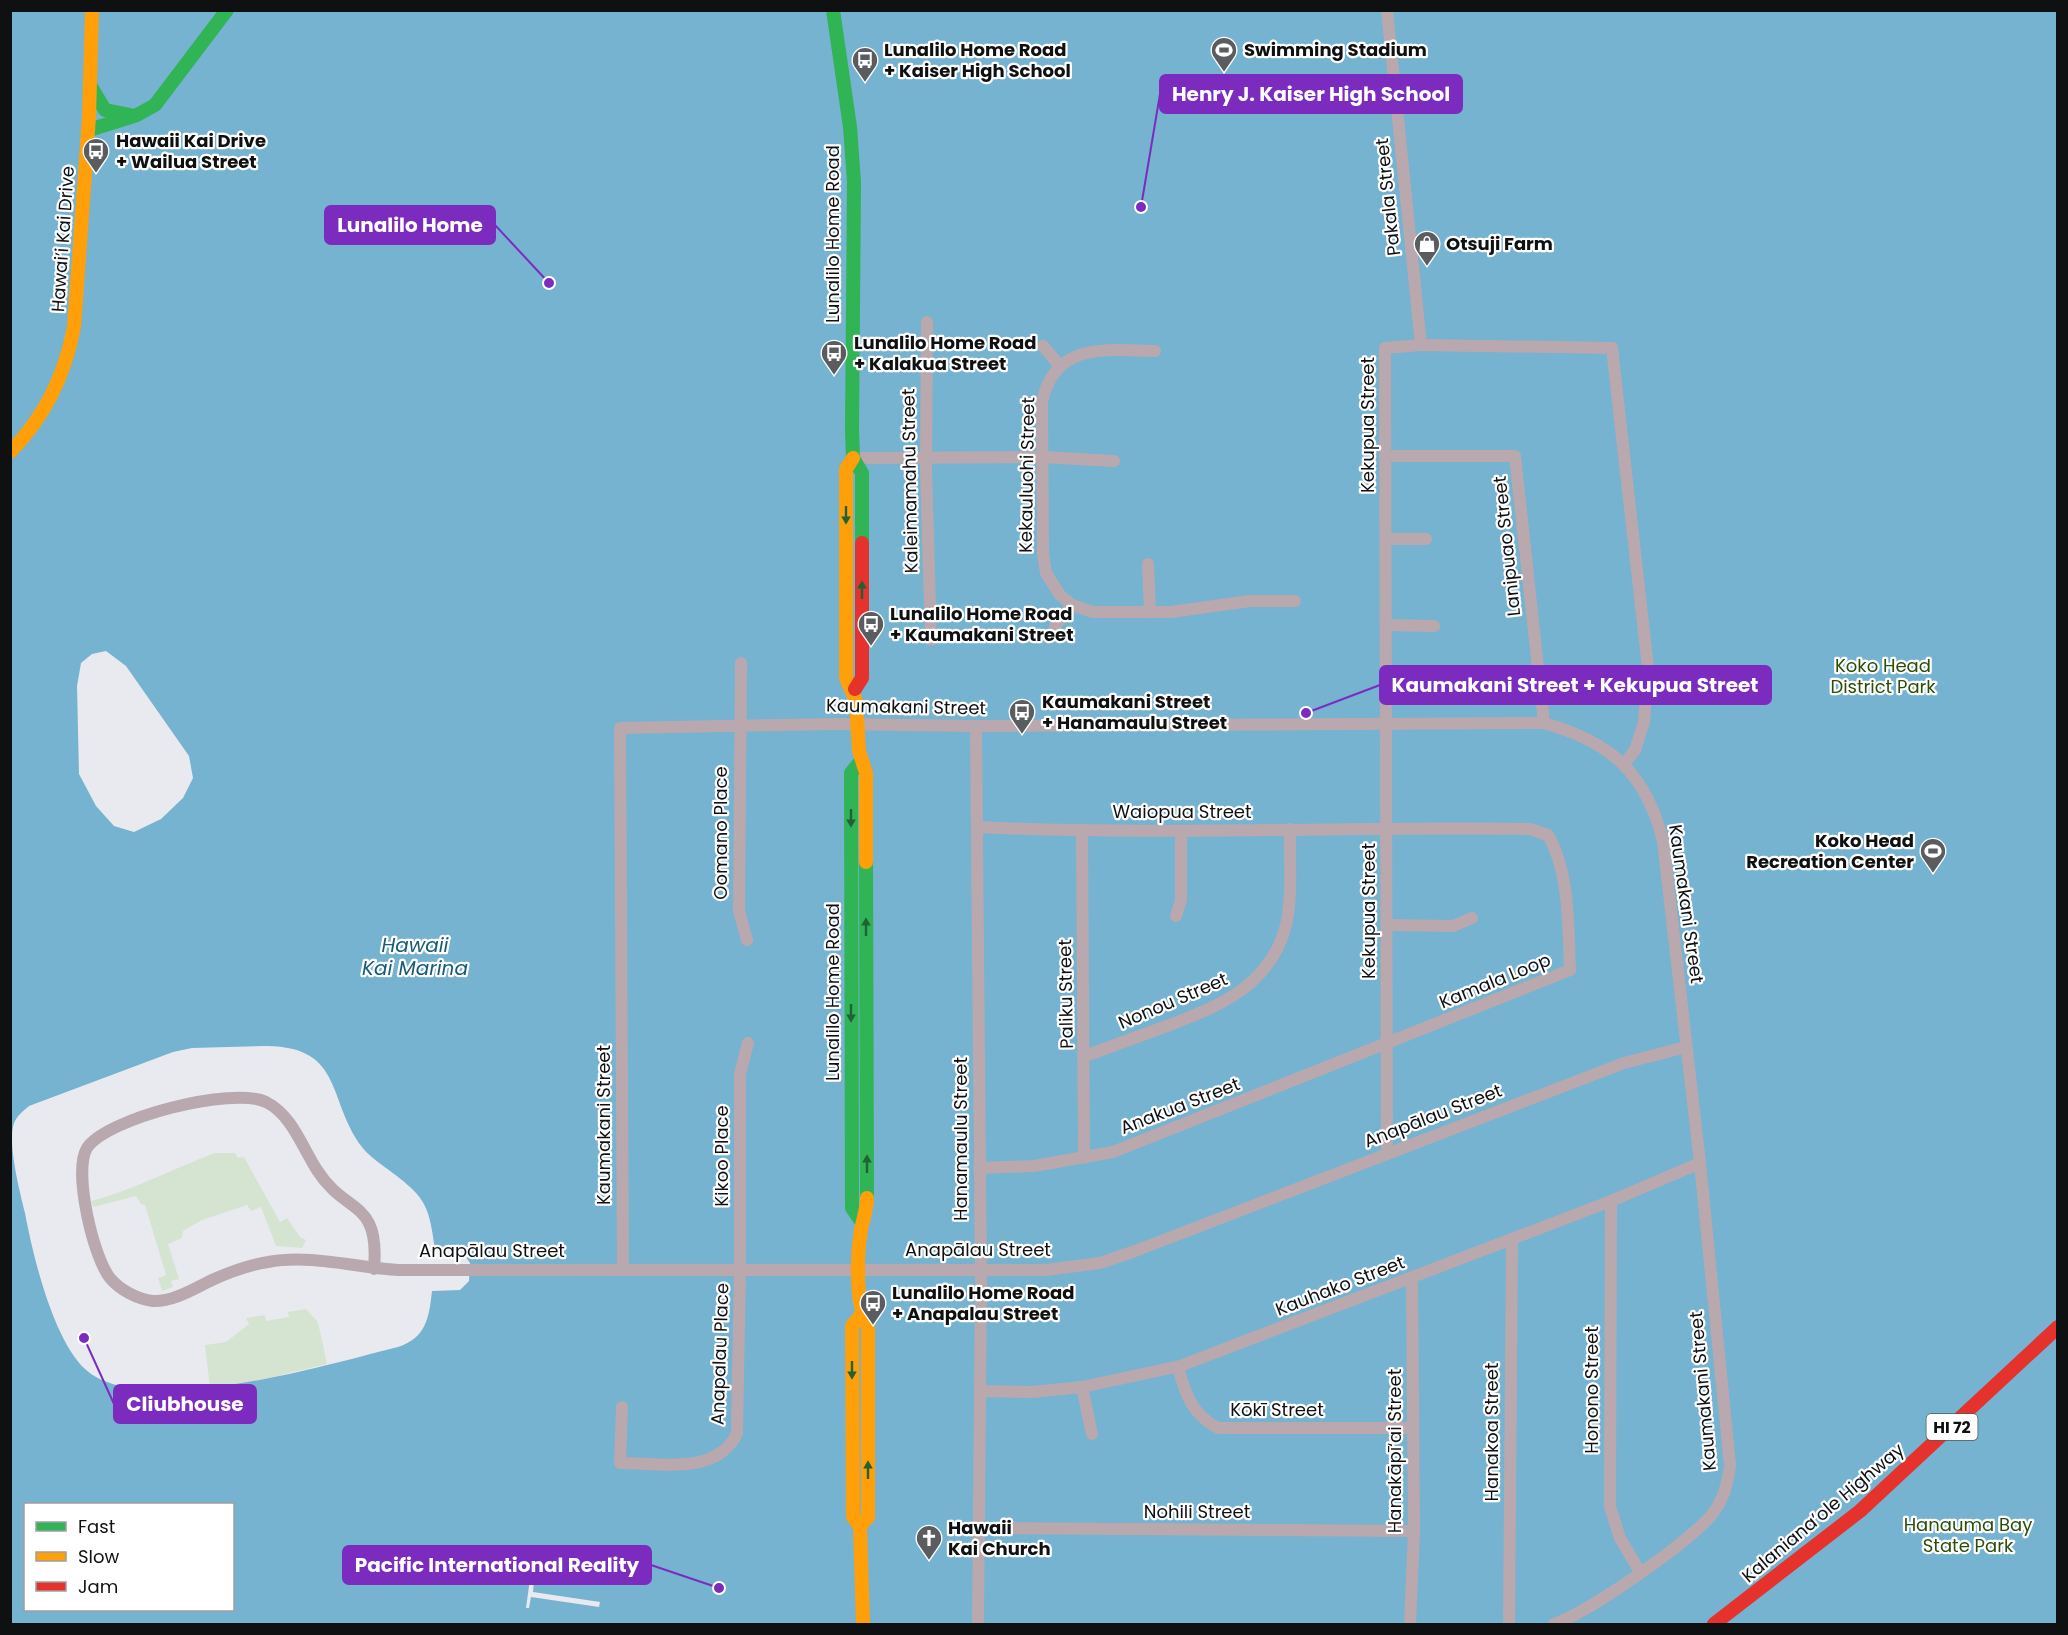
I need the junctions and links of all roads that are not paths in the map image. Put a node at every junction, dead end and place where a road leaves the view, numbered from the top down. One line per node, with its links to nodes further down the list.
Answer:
1 (92, 10): 5 (main road, Hawai’i Kai Drive)
2 (227, 10): 6 (main road)
3 (832, 10): 17 (main road, Lunalilo Home Road)
4 (1387, 10): 9 (street, Pakala Street)
5 (91, 87): 6 (main road); 7 (main road, Hawai’i Kai Drive)
6 (137, 115): 7 (main road)
7 (89, 130): 13 (main road, Hawai’i Kai Drive)
8 (927, 322): 15 (street, Kaleimamahu Street)
9 (1421, 345): 14 (street, Kekupua Street); 35 (street, Kekupua Street)
10 (1043, 346): 12 (street)
11 (1155, 351): 12 (street)
12 (1060, 366): 16 (street, Kekauluohi Street)
13 (10, 452)
14 (1387, 456): 19 (street, Kekupua Street); 30 (street, Lanipuao Street)
15 (926, 457): 16 (street); 17 (street); 28 (street, Kaleimamahu Street)
16 (1042, 457): 18 (street); 23 (street, Kekauluohi Street)
17 (854, 458): 31 (main road, Lunalilo Home Road)
18 (1114, 461)
19 (1386, 539): 20 (street); 25 (street, Kekupua Street)
20 (1426, 539)
21 (1148, 564): 24 (street)
22 (1295, 602): 24 (street)
23 (1072, 605): 24 (street); 26 (street)
24 (1150, 611)
25 (1386, 625): 27 (street); 32 (street, Kekupua Street)
26 (1055, 626)
27 (1434, 626)
28 (931, 640)
29 (741, 663): 33 (street, Oomano Place)
30 (1544, 723): 32 (street, Kaumakani Street); 35 (street, Kaumakani Street)
31 (859, 724): 33 (street, Kaumakani Street); 34 (street, Kaumakani Street); 55 (main road, Lunalilo Home Road)
32 (1386, 724): 34 (street, Kaumakani Street); 36 (street, Kekupua Street)
33 (739, 725): 44 (street, Oomano Place); 58 (street, Kaumakani Street)
34 (976, 726): 37 (street, Hanamaulu Street)
35 (1624, 764): 47 (street, Kaumakani Street)
36 (1387, 826): 38 (street, Waiopua Street); 43 (street, Kekupua Street); 46 (street, Kamala Loop)
37 (978, 827): 39 (street, Waiopua Street); 52 (street, Hanamaulu Street)
38 (1290, 829): 40 (street, Waiopua Street); 48 (street, Nonou Street)
39 (1082, 830): 40 (street, Waiopua Street); 48 (street, Paliku Street)
40 (1181, 832): 41 (street)
41 (1176, 916)
42 (1472, 918): 43 (street)
43 (1388, 925): 46 (street, Kekupua Street)
44 (747, 940)
45 (748, 1043): 59 (street, Kikoo Place)
46 (1387, 1045): 49 (street, Kekupua Street); 50 (street, Anakua Street)
47 (1686, 1047): 49 (street, Anapālau Street); 51 (street, Kaumakani Street)
48 (1085, 1056): 50 (street, Paliku Street)
49 (1387, 1153): 56 (street, Anapālau Street)
50 (1084, 1158): 52 (street, Anakua Street)
51 (1700, 1163): 53 (street, Kauhako Street); 70 (street, Kaumakani Street)
52 (979, 1168): 56 (street, Hanamaulu Street)
53 (1611, 1201): 54 (street, Kauhako Street); 70 (street, Honono Street)
54 (1512, 1239): 60 (street, Kauhako Street); 74 (street, Hanakoa Street)
55 (861, 1268): 56 (street, Anapālau Street); 59 (street, Anapālau Street); 71 (main road, Lunalilo Home Road)
56 (981, 1268): 64 (street, Hanamaulu Street)
57 (374, 1269): 57 (street, Anapālau Street); 58 (street, Anapālau Street)
58 (623, 1269): 59 (street, Anapālau Street)
59 (740, 1270): 65 (street, Anapalau Place)
60 (1412, 1277): 62 (street, Kauhako Street); 66 (street, Hanakāpī‘ai Street)
61 (2058, 1327): 76 (main road, Kalaniana’ole Highway / HI 72)
62 (1178, 1367): 63 (street, Kauhako Street); 66 (street, Kōkī Street)
63 (1082, 1387): 64 (street, Kauhako Street); 67 (street)
64 (980, 1391): 68 (street, Hanamaulu Street)
65 (622, 1407)
66 (1413, 1428): 69 (street, Hanakāpī‘ai Street)
67 (1092, 1434)
68 (981, 1528): 69 (street, Nohili Street); 72 (street, Hanamaulu Street)
69 (1414, 1531): 73 (street, Hanakāpī‘ai Street)
70 (1640, 1572): 75 (street, Kaumakani Street)
71 (863, 1624)
72 (978, 1624)
73 (1410, 1624)
74 (1509, 1624)
75 (1554, 1624)
76 (1714, 1624)

